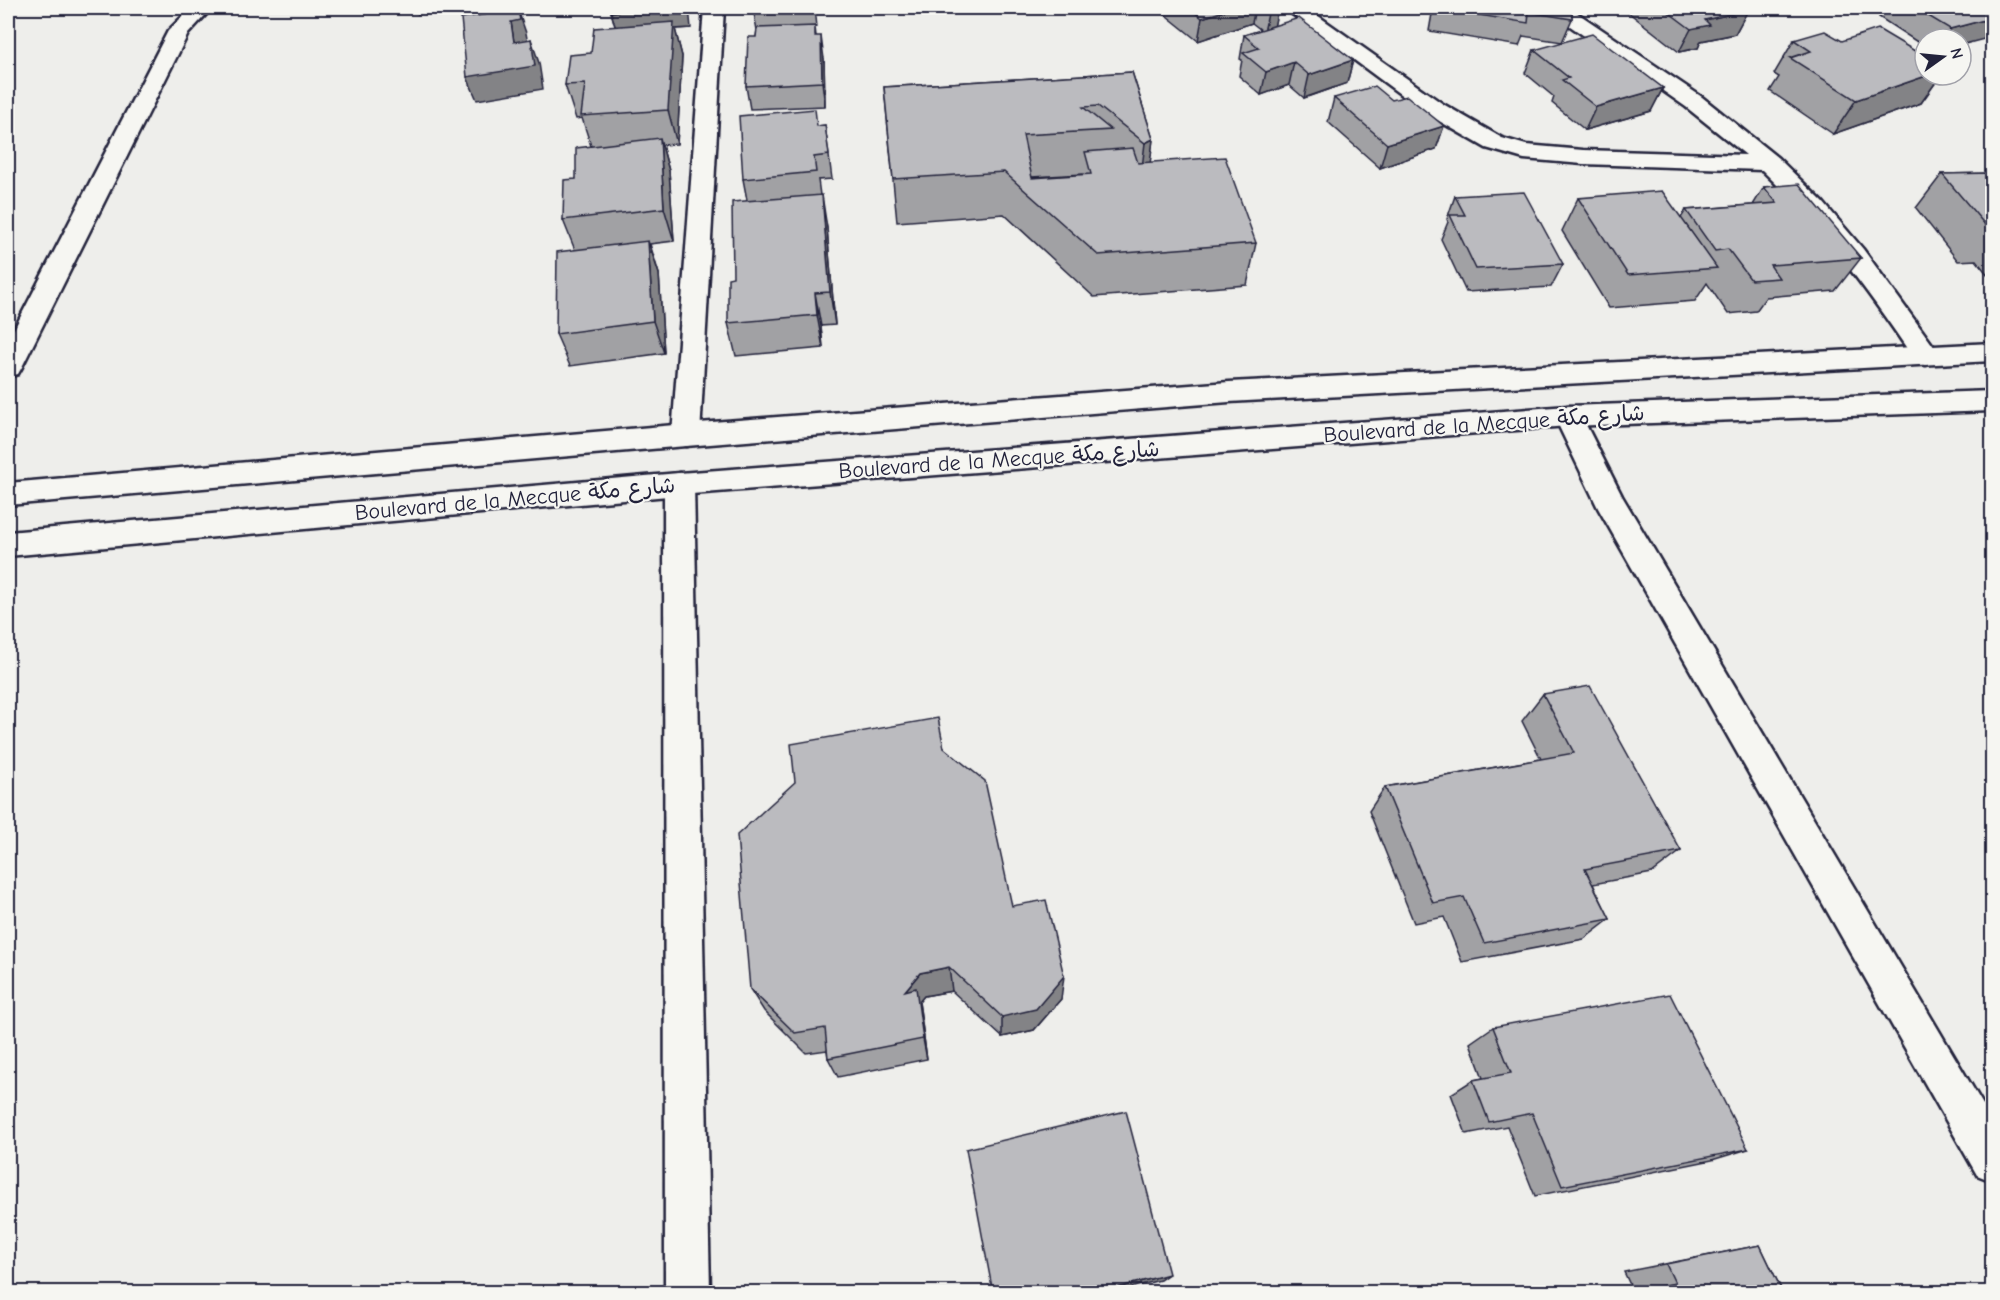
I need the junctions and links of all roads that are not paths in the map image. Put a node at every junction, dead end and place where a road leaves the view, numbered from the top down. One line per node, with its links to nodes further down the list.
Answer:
1 (202, 8): 8 (street)
2 (714, 8): 11 (street)
3 (1294, 8): 5 (street)
4 (1557, 8): 5 (street)
5 (1770, 163): 7 (street)
6 (1992, 352): 7 (street, Boulevard de la Mecque شارع مكة)
7 (1926, 355): 11 (street, Boulevard de la Mecque شارع مكة)
8 (8, 367)
9 (1992, 401): 10 (street, Boulevard de la Mecque شارع مكة)
10 (1568, 416): 12 (street, Boulevard de la Mecque شارع مكة); 15 (street)
11 (686, 435): 13 (street, Boulevard de la Mecque شارع مكة)
12 (679, 484): 14 (street, Boulevard de la Mecque شارع مكة); 16 (street)
13 (8, 494)
14 (8, 543)
15 (1992, 1160)
16 (688, 1293)

